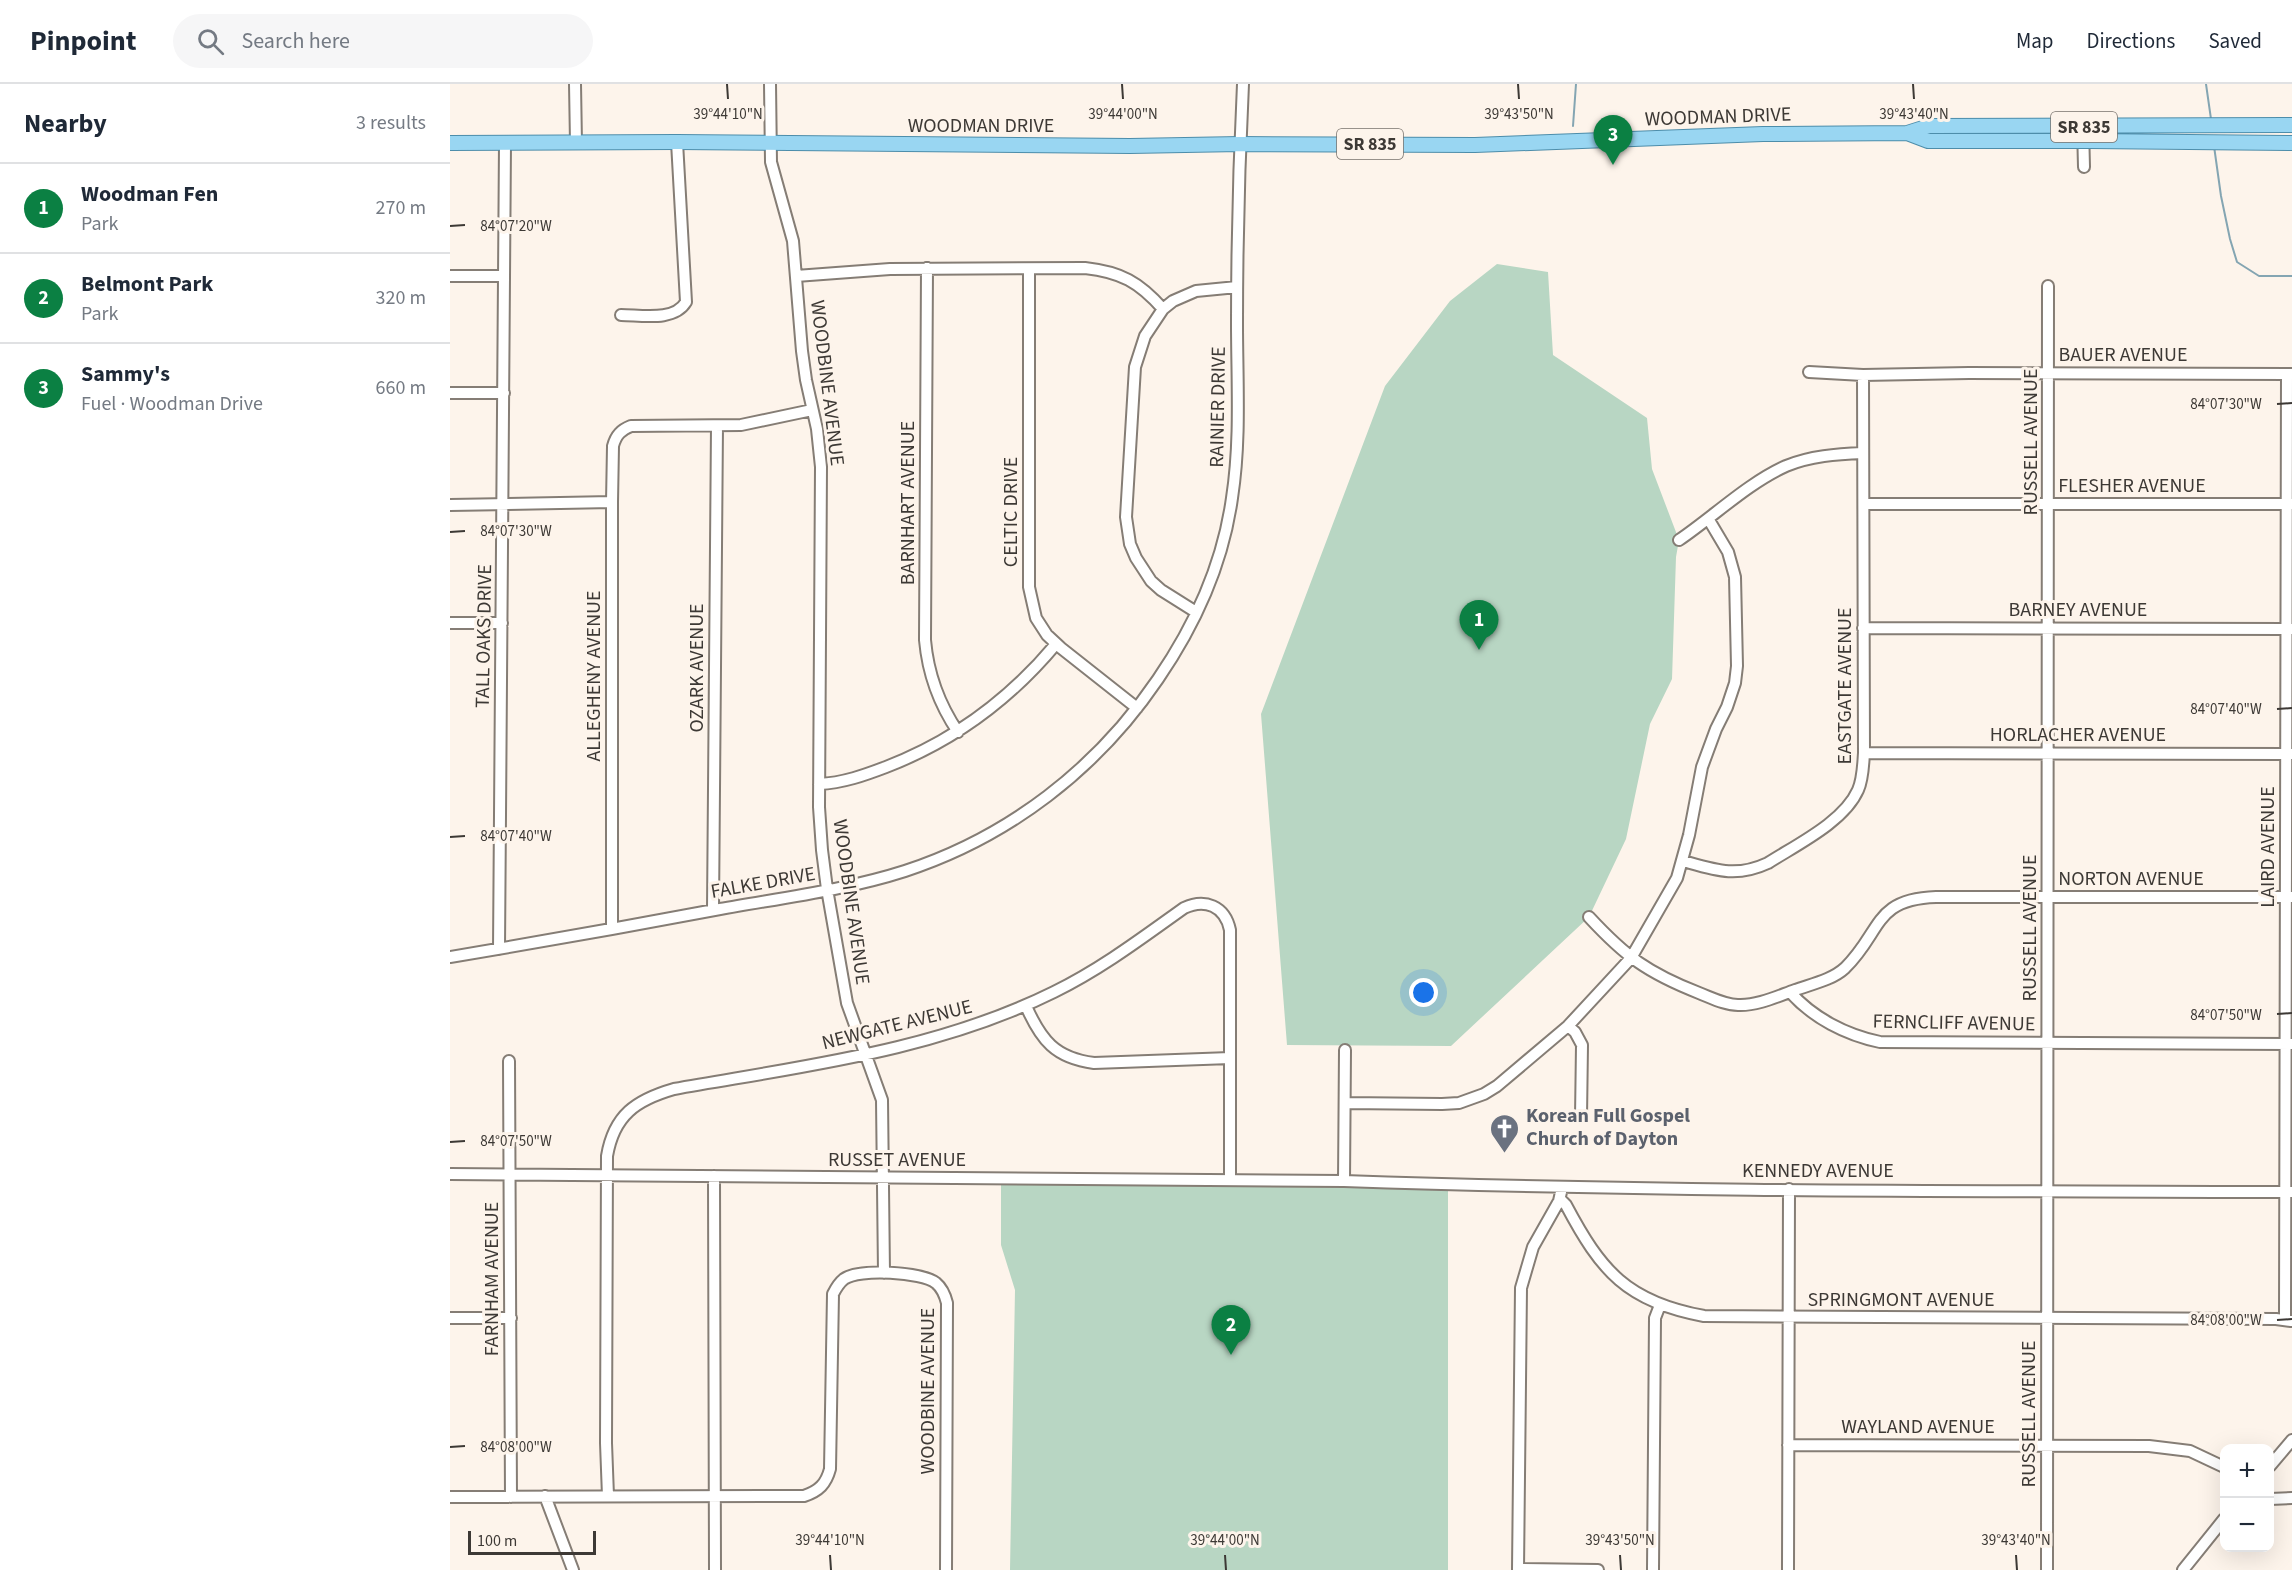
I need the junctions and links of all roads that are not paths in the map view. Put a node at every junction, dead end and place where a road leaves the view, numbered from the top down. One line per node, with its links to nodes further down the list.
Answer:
1 (575, 84): 12 (street)
2 (770, 84): 13 (street, WOODBINE AVENUE)
3 (1243, 84): 14 (street, RAINIER DRIVE)
4 (2292, 125): 7 (main road, WOODMAN DRIVE / SR 835)
5 (2082, 127): 6 (main road, WOODMAN DRIVE / SR 835); 7 (main road, WOODMAN DRIVE / SR 835); 15 (street)
6 (1961, 134): 7 (main road, WOODMAN DRIVE / SR 835); 14 (main road, WOODMAN DRIVE / SR 835)
7 (2216, 135): 10 (main road, WOODMAN DRIVE / SR 835)
8 (450, 142): 11 (main road, WOODMAN DRIVE / SR 835)
9 (677, 142): 12 (main road, WOODMAN DRIVE / SR 835); 13 (main road, WOODMAN DRIVE / SR 835); 24 (street)
10 (2292, 142)
11 (505, 143): 12 (main road, WOODMAN DRIVE / SR 835); 19 (street, TALL OAKS DRIVE)
12 (576, 143)
13 (770, 144): 14 (main road, WOODMAN DRIVE / SR 835); 20 (street, WOODBINE AVENUE)
14 (1240, 144): 22 (street, RAINIER DRIVE)
15 (2084, 167)
16 (927, 268): 17 (street); 20 (street); 50 (street, BARNHART AVENUE)
17 (1029, 268): 23 (street); 48 (street, CELTIC DRIVE)
18 (450, 276): 19 (street)
19 (504, 276): 30 (street, TALL OAKS DRIVE)
20 (796, 276): 31 (street, WOODBINE AVENUE)
21 (2048, 286): 26 (street, RUSSELL AVENUE)
22 (1237, 287): 23 (street); 42 (street, RAINIER DRIVE)
23 (1163, 309): 42 (street)
24 (621, 315)
25 (1809, 372): 28 (street, BAUER AVENUE)
26 (2049, 373): 27 (street, BAUER AVENUE); 28 (street, BAUER AVENUE); 37 (street, RUSSELL AVENUE)
27 (2289, 374): 38 (street, LAIRD AVENUE)
28 (1863, 375): 33 (street, EASTGATE AVENUE)
29 (450, 393): 30 (street)
30 (504, 393): 34 (street, TALL OAKS DRIVE)
31 (812, 411): 32 (street); 54 (street, WOODBINE AVENUE)
32 (717, 426): 35 (street, ALLEGHENY AVENUE); 59 (street, OZARK AVENUE)
33 (1863, 453): 36 (street, EASTGATE AVENUE); 40 (street)
34 (503, 502): 35 (street); 39 (street); 44 (street, TALL OAKS DRIVE)
35 (612, 502): 61 (street, ALLEGHENY AVENUE)
36 (1864, 504): 37 (street, FLESHER AVENUE); 45 (street, EASTGATE AVENUE)
37 (2048, 504): 38 (street, FLESHER AVENUE); 46 (street, RUSSELL AVENUE)
38 (2289, 504): 47 (street, LAIRD AVENUE)
39 (450, 505)
40 (1709, 520): 41 (street); 55 (street)
41 (1679, 540)
42 (1196, 612): 49 (street, RAINIER DRIVE)
43 (450, 623): 44 (street)
44 (502, 623): 62 (street, TALL OAKS DRIVE)
45 (1863, 628): 46 (street, BARNEY AVENUE); 51 (street, EASTGATE AVENUE)
46 (2048, 629): 47 (street, BARNEY AVENUE); 52 (street, RUSSELL AVENUE)
47 (2289, 629): 53 (street, LAIRD AVENUE)
48 (1056, 644): 49 (street, CELTIC DRIVE); 50 (street)
49 (1137, 708): 56 (street, FALKE DRIVE)
50 (958, 732): 54 (street)
51 (1864, 753): 52 (street, HORLACHER AVENUE); 55 (street, EASTGATE AVENUE)
52 (2048, 753): 53 (street, HORLACHER AVENUE); 57 (street, RUSSELL AVENUE)
53 (2289, 754): 58 (street, LAIRD AVENUE)
54 (819, 784): 56 (street, WOODBINE AVENUE)
55 (1683, 861): 64 (street)
56 (827, 889): 59 (street, FALKE DRIVE); 71 (street, WOODBINE AVENUE)
57 (2048, 897): 58 (street, NORTON AVENUE); 65 (street, NORTON AVENUE); 68 (street, RUSSELL AVENUE)
58 (2289, 897): 69 (street, LAIRD AVENUE)
59 (713, 910): 61 (street, FALKE DRIVE)
60 (1589, 917): 64 (street)
61 (612, 928): 62 (street, FALKE DRIVE)
62 (499, 949): 63 (street, FALKE DRIVE)
63 (450, 957)
64 (1631, 958): 65 (street); 67 (street)
65 (1790, 992): 68 (street, FERNCLIFF AVENUE)
66 (1026, 1006): 71 (street, NEWGATE AVENUE); 72 (street); 72 (street, NEWGATE AVENUE)
67 (1568, 1026): 74 (street); 75 (street)
68 (2048, 1043): 69 (street, FERNCLIFF AVENUE); 85 (street, RUSSELL AVENUE)
69 (2289, 1044): 86 (street, LAIRD AVENUE)
70 (1345, 1050): 74 (street)
71 (866, 1054): 78 (street, NEWGATE AVENUE); 80 (street, WOODBINE AVENUE)
72 (1230, 1058): 81 (street)
73 (508, 1061): 77 (street, FARNHAM AVENUE)
74 (1345, 1103): 82 (street)
75 (1581, 1117)
76 (450, 1174): 77 (street, RUSSET AVENUE)
77 (510, 1174): 78 (street, RUSSET AVENUE); 92 (street, FARNHAM AVENUE)
78 (606, 1176): 79 (street, RUSSET AVENUE); 100 (street, NEWGATE AVENUE)
79 (714, 1176): 80 (street, RUSSET AVENUE); 104 (street)
80 (884, 1178): 81 (street, RUSSET AVENUE); 88 (street, WOODBINE AVENUE)
81 (1230, 1180): 82 (street, RUSSET AVENUE)
82 (1344, 1181): 83 (street, KENNEDY AVENUE)
83 (1561, 1186): 84 (street, KENNEDY AVENUE); 87 (street)
84 (1790, 1189): 85 (street, KENNEDY AVENUE); 90 (street)
85 (2048, 1190): 86 (street, KENNEDY AVENUE); 93 (street, RUSSELL AVENUE)
86 (2289, 1191): 94 (street, LAIRD AVENUE)
87 (1560, 1199): 89 (street, SPRINGMONT AVENUE); 111 (street)
88 (884, 1274): 104 (street); 110 (street, WOODBINE AVENUE)
89 (1660, 1305): 90 (street, SPRINGMONT AVENUE); 113 (street)
90 (1789, 1317): 93 (street, SPRINGMONT AVENUE); 96 (street)
91 (450, 1318): 92 (street)
92 (511, 1318): 102 (street, FARNHAM AVENUE)
93 (2048, 1318): 94 (street, SPRINGMONT AVENUE); 97 (street, RUSSELL AVENUE)
94 (2288, 1320)
95 (2292, 1440): 98 (street)
96 (1788, 1445): 97 (street, WAYLAND AVENUE); 114 (street)
97 (2048, 1445): 99 (street, WAYLAND AVENUE); 115 (street, RUSSELL AVENUE)
98 (2274, 1461)
99 (2220, 1465)
100 (608, 1496): 103 (street); 104 (street)
101 (450, 1497): 102 (street)
102 (510, 1497): 103 (street)
103 (545, 1497): 108 (street)
104 (715, 1497): 109 (street)
105 (2274, 1498): 106 (street)
106 (2292, 1498)
107 (2220, 1524): 116 (street)
108 (573, 1570)
109 (715, 1570)
110 (946, 1570)
111 (1518, 1570): 112 (street)
112 (1598, 1570)
113 (1653, 1570)
114 (1788, 1570)
115 (2047, 1570)
116 (2182, 1570)

